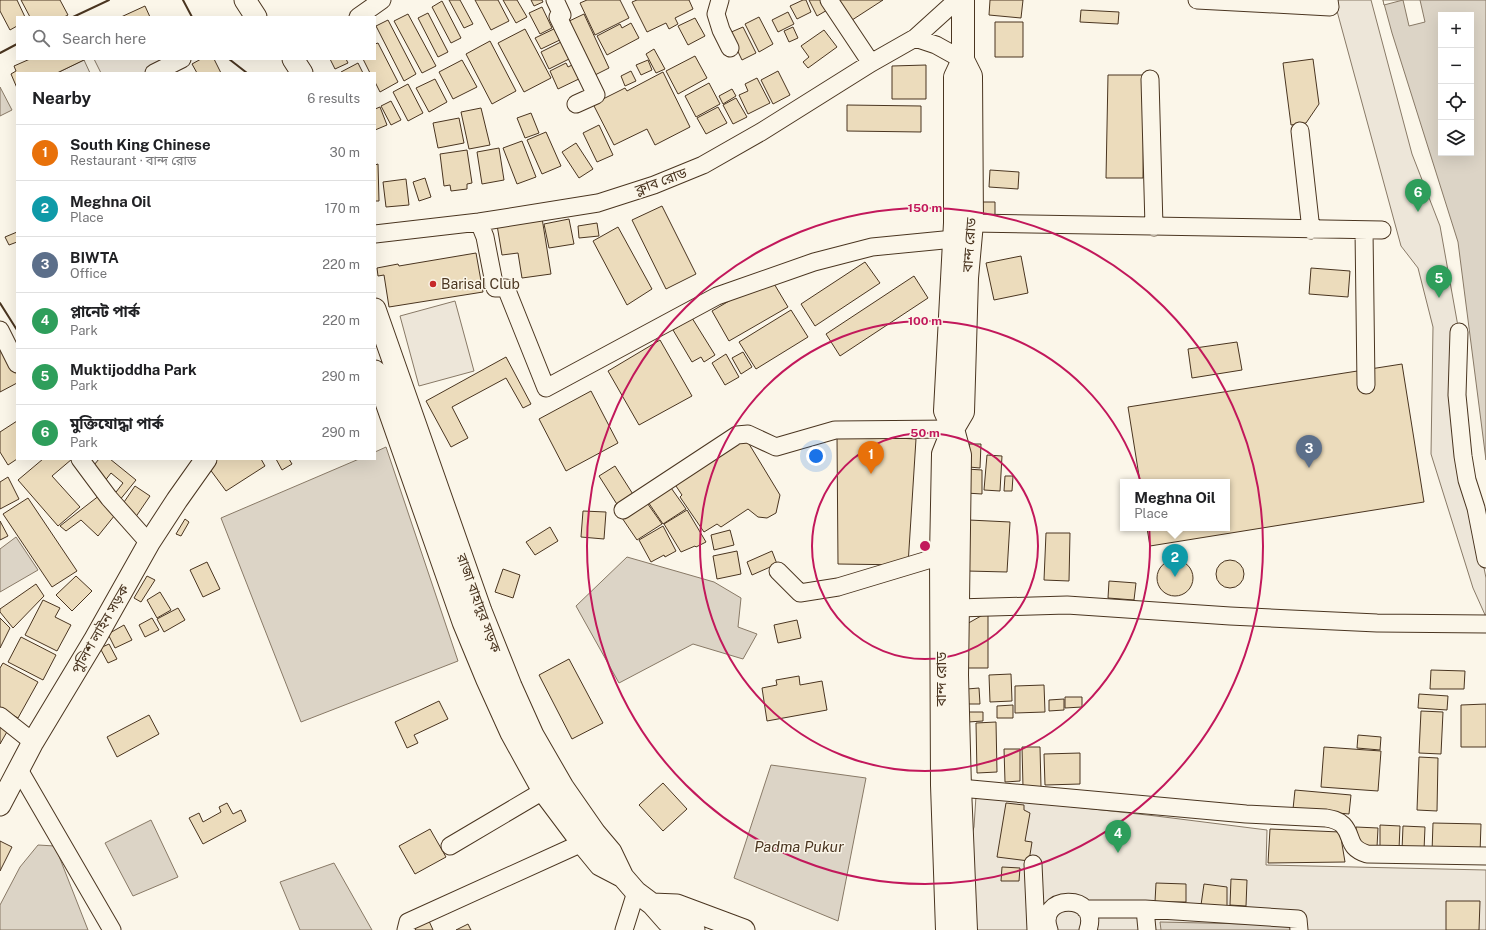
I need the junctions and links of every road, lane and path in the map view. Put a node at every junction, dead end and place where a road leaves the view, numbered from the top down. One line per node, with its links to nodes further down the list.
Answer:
1 (245, 0): 10 (main road)
2 (382, 0): 11 (street)
3 (555, 0): 21 (street)
4 (720, 0): 13 (street)
5 (828, 0): 17 (street)
6 (958, 0): 12 (street, ক্লাব রোড)
7 (963, 0): 16 (highway, বান্দ রোড)
8 (1197, 0): 9 (street)
9 (1329, 0)
10 (255, 16)
11 (359, 16)
12 (915, 38): 16 (street); 17 (street, ক্লাব রোড)
13 (730, 48)
14 (180, 60): 18 (street)
15 (182, 60): 19 (street)
16 (963, 60): 24 (highway, বান্দ রোড); 30 (highway, বান্দ রোড)
17 (871, 63): 23 (street, ক্লাব রোড)
18 (156, 72)
19 (188, 72)
20 (1150, 78): 25 (street)
21 (576, 104)
22 (1300, 131): 26 (street)
23 (479, 222): 29 (street, ক্লাব রোড); 30 (street)
24 (972, 223): 25 (street); 37 (highway, বান্দ রোড)
25 (1154, 227): 26 (street)
26 (1311, 230): 27 (street)
27 (1364, 230): 28 (street); 36 (street)
28 (1382, 230)
29 (376, 234)
30 (954, 239): 37 (highway, বান্দ রোড)
31 (376, 312): 57 (main road, রাজা বাহাদুর সড়ক)
32 (0, 330): 34 (street)
33 (1459, 332): 43 (street)
34 (16, 362)
35 (376, 374): 51 (main road, রাজা বাহাদুর সড়ক)
36 (1366, 385)
37 (953, 429): 40 (street); 42 (highway, বান্দ রোড); 45 (highway, বান্দ রোড)
38 (81, 460): 41 (street)
39 (205, 460): 41 (main road, পুলিশ লাইন সড়ক)
40 (623, 510)
41 (149, 543): 48 (main road, পুলিশ লাইন সড়ক)
42 (941, 556): 44 (street); 65 (highway, বান্দ রোড)
43 (1486, 559)
44 (778, 570)
45 (957, 608): 46 (street); 50 (highway, বান্দ রোড)
46 (1486, 624)
47 (0, 716): 48 (street)
48 (33, 742): 49 (main road, পুলিশ লাইন সড়ক)
49 (18, 768): 52 (main road, পুলিশ লাইন সড়ক); 60 (street)
50 (960, 788): 55 (street); 66 (highway, বান্দ রোড)
51 (543, 791): 53 (main road, রাজা বাহাদুর সড়ক); 54 (street)
52 (0, 804)
53 (582, 844): 57 (main road, রাজা বাহাদুর সড়ক); 61 (street)
54 (450, 846)
55 (1486, 856)
56 (1033, 864): 67 (street)
57 (637, 891): 62 (street); 63 (main road, রাজা বাহাদুর সড়ক); 64 (main road, রাজা বাহাদুর সড়ক)
58 (1146, 908): 59 (street); 70 (street); 71 (street)
59 (1085, 909): 68 (street); 69 (street)
60 (112, 930)
61 (406, 930)
62 (624, 930)
63 (694, 930)
64 (744, 930)
65 (947, 930)
66 (966, 930)
67 (1036, 930)
68 (1049, 930)
69 (1088, 930)
70 (1146, 930)
71 (1299, 930)

